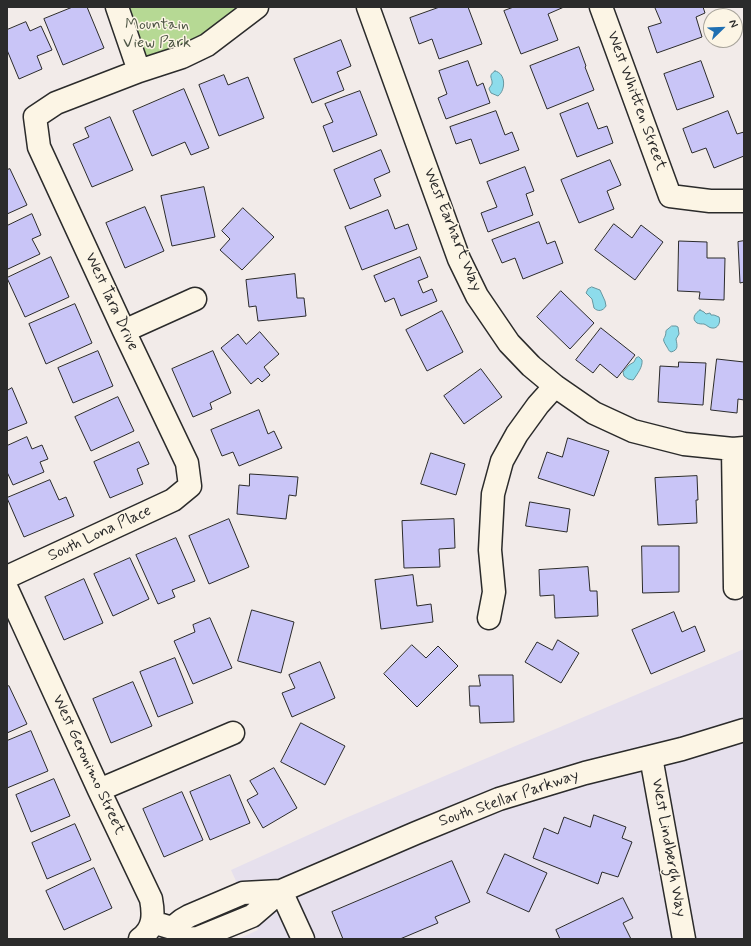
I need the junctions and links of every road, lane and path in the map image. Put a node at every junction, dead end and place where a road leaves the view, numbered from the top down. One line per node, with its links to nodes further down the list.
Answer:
1 (117, 7): 5 (street)
2 (257, 7): 5 (street)
3 (368, 7): 9 (street, West Earhart Way)
4 (601, 7): 6 (street, West Whitten Street)
5 (139, 71): 8 (street, West Tara Drive)
6 (744, 201)
7 (195, 299): 8 (street)
8 (124, 332): 11 (street, West Tara Drive)
9 (555, 386): 10 (street, West Earhart Way); 15 (street)
10 (739, 448): 13 (street, West Earhart Way)
11 (190, 486): 12 (street, South Lona Place)
12 (7, 577)
13 (735, 588)
14 (7, 589): 19 (street, West Geronimo Street)
15 (489, 618)
16 (744, 730): 18 (street, South Stellar Parkway)
17 (234, 733): 19 (street)
18 (651, 757): 20 (street, South Stellar Parkway); 23 (street, West Lindbergh Way)
19 (98, 790): 21 (street, West Geronimo Street)
20 (281, 891): 21 (street, South Stellar Parkway); 22 (street)
21 (154, 930)
22 (303, 939)
23 (684, 939)

